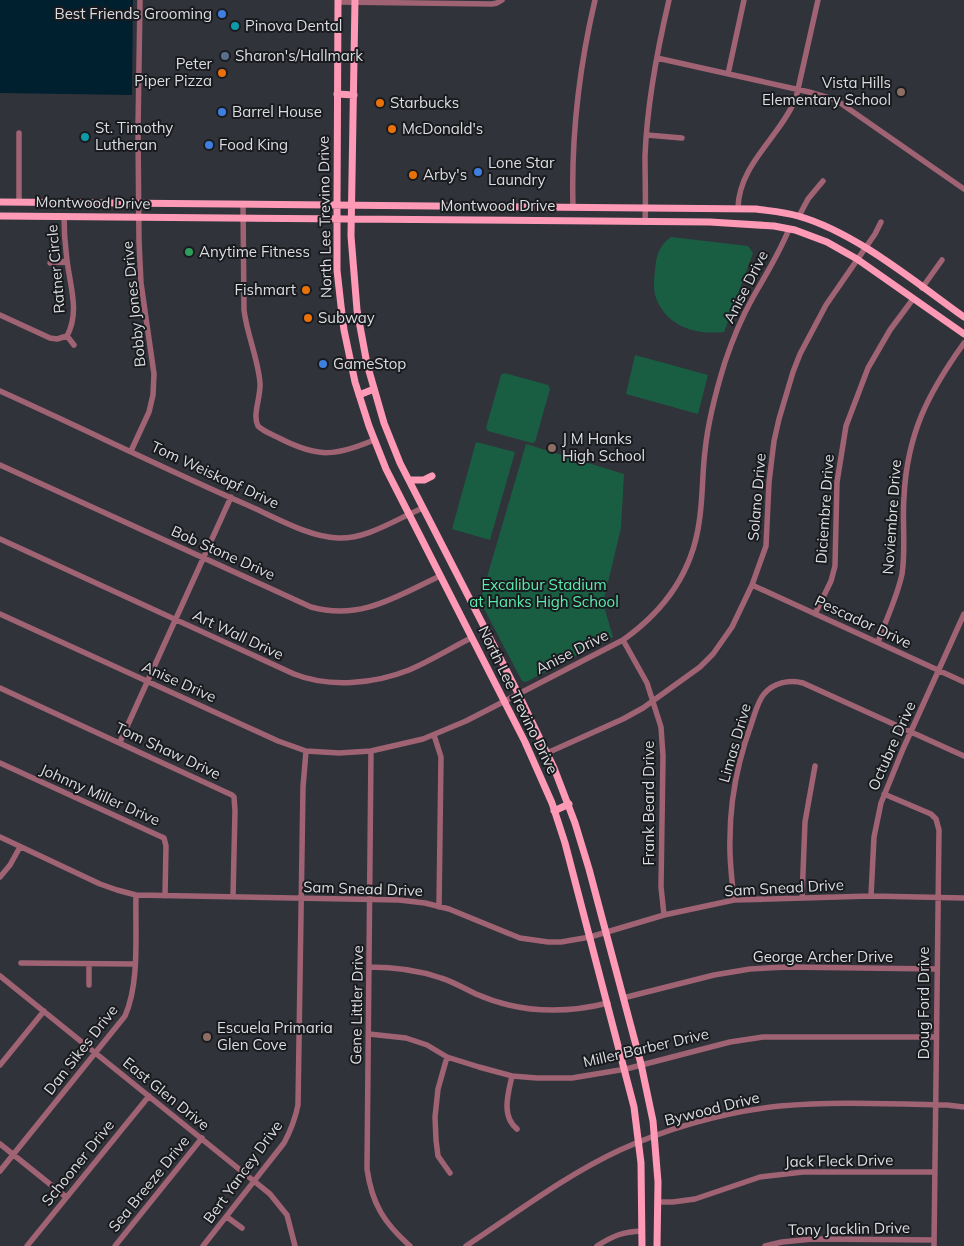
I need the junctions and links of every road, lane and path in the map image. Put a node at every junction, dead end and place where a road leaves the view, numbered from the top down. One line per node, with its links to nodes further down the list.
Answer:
1 (140, 0): 21 (street, Bobby Jones Drive)
2 (502, 0): 8 (street)
3 (595, 0): 26 (street)
4 (669, 0): 9 (street)
5 (744, 0): 10 (street)
6 (818, 0): 11 (street)
7 (338, 1): 8 (street); 12 (main road, North Lee Trevino Drive)
8 (355, 1): 13 (main road, North Lee Trevino Drive)
9 (657, 58): 10 (street); 15 (street)
10 (728, 74): 11 (street)
11 (798, 90): 18 (street); 28 (street)
12 (338, 94): 13 (main road); 23 (main road, North Lee Trevino Drive)
13 (354, 94): 24 (main road, North Lee Trevino Drive)
14 (19, 133): 20 (street)
15 (647, 135): 16 (street); 27 (street)
16 (682, 138)
17 (823, 180): 31 (street)
18 (964, 189)
19 (0, 202): 20 (main road, Montwood Drive)
20 (19, 202): 21 (main road, Montwood Drive)
21 (138, 204): 22 (main road, Montwood Drive); 32 (street, Bobby Jones Drive)
22 (243, 205): 23 (main road, Montwood Drive); 33 (street)
23 (337, 205): 24 (main road, Montwood Drive); 34 (main road, North Lee Trevino Drive)
24 (352, 206): 25 (main road, Montwood Drive); 35 (main road, North Lee Trevino Drive)
25 (496, 206): 26 (main road, Montwood Drive); 36 (main road)
26 (573, 207): 27 (main road, Montwood Drive)
27 (646, 208): 28 (main road, Montwood Drive); 37 (street)
28 (738, 208): 31 (main road, Montwood Drive)
29 (0, 216): 30 (main road, Montwood Drive)
30 (64, 216): 32 (main road, Montwood Drive); 43 (street, Ratner Circle)
31 (799, 216): 40 (main road, Montwood Drive)
32 (138, 217): 33 (main road, Montwood Drive); 57 (street, Bobby Jones Drive)
33 (243, 218): 34 (main road, Montwood Drive); 56 (street)
34 (337, 219): 35 (main road, Montwood Drive); 55 (main road, North Lee Trevino Drive)
35 (352, 219): 36 (main road, Montwood Drive); 53 (main road, North Lee Trevino Drive)
36 (496, 220): 37 (main road, Montwood Drive)
37 (645, 222): 39 (main road, Montwood Drive)
38 (881, 222): 40 (street, Solano Drive)
39 (790, 229): 41 (main road, Montwood Drive); 73 (street, Anise Drive)
40 (865, 248): 41 (street, Solano Drive); 45 (main road, Montwood Drive)
41 (857, 259): 46 (main road, Montwood Drive); 67 (street, Solano Drive)
42 (942, 260): 45 (street)
43 (67, 261): 44 (street); 50 (street, Ratner Circle)
44 (50, 263)
45 (922, 288): 48 (main road, Montwood Drive)
46 (913, 299): 49 (main road, Montwood Drive); 69 (street, Diciembre Drive)
47 (0, 315): 50 (street, Ratner Circle)
48 (964, 317)
49 (964, 334)
50 (67, 336): 52 (street)
51 (964, 343): 74 (street, Noviembre Drive)
52 (74, 345)
53 (374, 389): 55 (main road); 60 (main road, North Lee Trevino Drive)
54 (0, 391): 57 (street, Tom Weiskopf Drive)
55 (359, 395): 56 (main road, North Lee Trevino Drive)
56 (374, 440): 63 (main road, North Lee Trevino Drive)
57 (131, 451): 61 (street, Tom Weiskopf Drive)
58 (0, 465): 65 (street, Bob Stone Drive)
59 (432, 476): 60 (main road)
60 (409, 480): 62 (main road, North Lee Trevino Drive)
61 (231, 497): 63 (street, Tom Weiskopf Drive); 65 (street)
62 (423, 508): 63 (street, Tom Weiskopf Drive); 79 (main road, North Lee Trevino Drive)
63 (409, 514): 66 (main road, North Lee Trevino Drive)
64 (0, 539): 71 (street, Art Wall Drive)
65 (203, 558): 66 (street, Bob Stone Drive); 71 (street)
66 (440, 576): 72 (main road, North Lee Trevino Drive)
67 (752, 585): 69 (street, Pescador Drive); 81 (street, Solano Drive)
68 (0, 614): 76 (street, Anise Drive)
69 (815, 614): 74 (street, Pescador Drive)
70 (964, 614): 75 (street, Octubre Drive)
71 (175, 620): 72 (street, Art Wall Drive); 76 (street)
72 (471, 638): 80 (main road, North Lee Trevino Drive)
73 (623, 640): 79 (street, Anise Drive); 81 (street, Frank Beard Drive)
74 (878, 642): 75 (street, Pescador Drive)
75 (939, 670): 77 (street, Pescador Drive); 82 (street, Octubre Drive)
76 (147, 682): 84 (street); 85 (street, Anise Drive)
77 (964, 682)
78 (0, 688): 84 (street, Tom Shaw Drive)
79 (518, 693): 80 (street, Anise Drive); 87 (main road, North Lee Trevino Drive)
80 (504, 700): 83 (street, Anise Drive); 93 (main road, North Lee Trevino Drive)
81 (654, 701): 87 (street, Solano Drive); 108 (street, Frank Beard Drive)
82 (910, 732): 88 (street, Limas Drive); 91 (street, Octubre Drive); 106 (street, Limas Drive)
83 (434, 734): 86 (street, Anise Drive); 107 (street)
84 (120, 742): 100 (street, Tom Shaw Drive)
85 (306, 751): 86 (street, Anise Drive); 104 (street, Bert Yancey Drive)
86 (371, 751): 105 (street, Gene Littler Drive)
87 (547, 753): 92 (main road, North Lee Trevino Drive)
88 (964, 756)
89 (0, 763): 98 (street, Johnny Miller Drive)
90 (815, 766): 102 (street)
91 (884, 794): 99 (street, Octubre Drive); 101 (street, Doug Ford Drive)
92 (568, 804): 93 (main road); 109 (main road, North Lee Trevino Drive)
93 (554, 810): 110 (main road, North Lee Trevino Drive)
94 (0, 838): 95 (street, Sam Snead Drive)
95 (20, 847): 96 (street); 97 (street, Sam Snead Drive)
96 (0, 876)
97 (136, 895): 98 (street, Sam Snead Drive); 113 (street, Dan Sikes Drive)
98 (165, 896): 100 (street, Sam Snead Drive)
99 (871, 896): 101 (street, Sam Snead Drive); 102 (street, Sam Snead Drive)
100 (233, 897): 104 (street, Sam Snead Drive)
101 (937, 897): 103 (street, Sam Snead Drive); 115 (street, Doug Ford Drive)
102 (802, 898): 106 (street, Sam Snead Drive)
103 (964, 898)
104 (300, 899): 105 (street, Sam Snead Drive); 141 (street, Bert Yancey Drive)
105 (371, 899): 107 (street, Sam Snead Drive); 114 (street, Gene Littler Drive)
106 (734, 900): 108 (street, Sam Snead Drive)
107 (439, 906): 110 (street, Sam Snead Drive)
108 (664, 915): 109 (street, Sam Snead Drive)
109 (606, 931): 110 (street, Sam Snead Drive); 118 (main road, North Lee Trevino Drive)
110 (590, 937): 119 (main road, North Lee Trevino Drive)
111 (20, 963): 112 (street)
112 (89, 964): 113 (street); 117 (street)
113 (134, 964): 123 (street, Dan Sikes Drive)
114 (370, 966): 119 (street); 121 (street, Gene Littler Drive)
115 (937, 969): 118 (street, George Archer Drive); 122 (street, Doug Ford Drive)
116 (0, 976): 120 (street, East Glen Drive)
117 (89, 985)
118 (623, 998): 125 (main road, North Lee Trevino Drive)
119 (608, 1002): 127 (main road, North Lee Trevino Drive)
120 (44, 1011): 123 (street, East Glen Drive); 126 (street)
121 (369, 1034): 124 (street, Miller Barber Drive); 152 (street, Gene Littler Drive)
122 (936, 1037): 125 (street, Miller Barber Drive); 130 (street, Doug Ford Drive)
123 (96, 1053): 129 (street, East Glen Drive); 137 (street, Dan Sikes Drive)
124 (447, 1057): 128 (street, Miller Barber Drive); 140 (street)
125 (641, 1064): 127 (street, Miller Barber Drive); 133 (main road, North Lee Trevino Drive)
126 (0, 1065)
127 (626, 1069): 128 (street, Miller Barber Drive); 135 (main road, North Lee Trevino Drive)
128 (512, 1076): 132 (street)
129 (149, 1096): 134 (street, East Glen Drive); 142 (street, Schooner Drive)
130 (936, 1105): 131 (street, Bywood Drive); 133 (street, Bywood Drive); 139 (street, Doug Ford Drive)
131 (964, 1107)
132 (517, 1129)
133 (655, 1136): 135 (street, Bywood Drive); 143 (main road, North Lee Trevino Drive)
134 (202, 1138): 141 (street, East Glen Drive); 149 (street, Sea Breeze Drive)
135 (639, 1142): 146 (main road, North Lee Trevino Drive); 153 (street, Bywood Drive)
136 (0, 1144): 137 (street)
137 (14, 1155): 138 (street, Dan Sikes Drive); 142 (street)
138 (0, 1172)
139 (935, 1172): 143 (street, Jack Fleck Drive); 147 (street, Doug Ford Drive)
140 (450, 1173)
141 (255, 1181): 144 (street, Bert Yancey Drive); 151 (street, East Glen Drive)
142 (66, 1197): 148 (street, Schooner Drive)
143 (659, 1202): 156 (main road, North Lee Trevino Drive)
144 (227, 1217): 145 (street); 150 (street, Bert Yancey Drive)
145 (242, 1228)
146 (642, 1231): 154 (street); 155 (main road, North Lee Trevino Drive)
147 (934, 1243): 157 (street, Tony Jacklin Drive)
148 (27, 1246)
149 (115, 1246)
150 (204, 1246)
151 (295, 1246)
152 (410, 1246)
153 (466, 1246)
154 (597, 1246)
155 (642, 1246)
156 (658, 1246)
157 (765, 1246)

